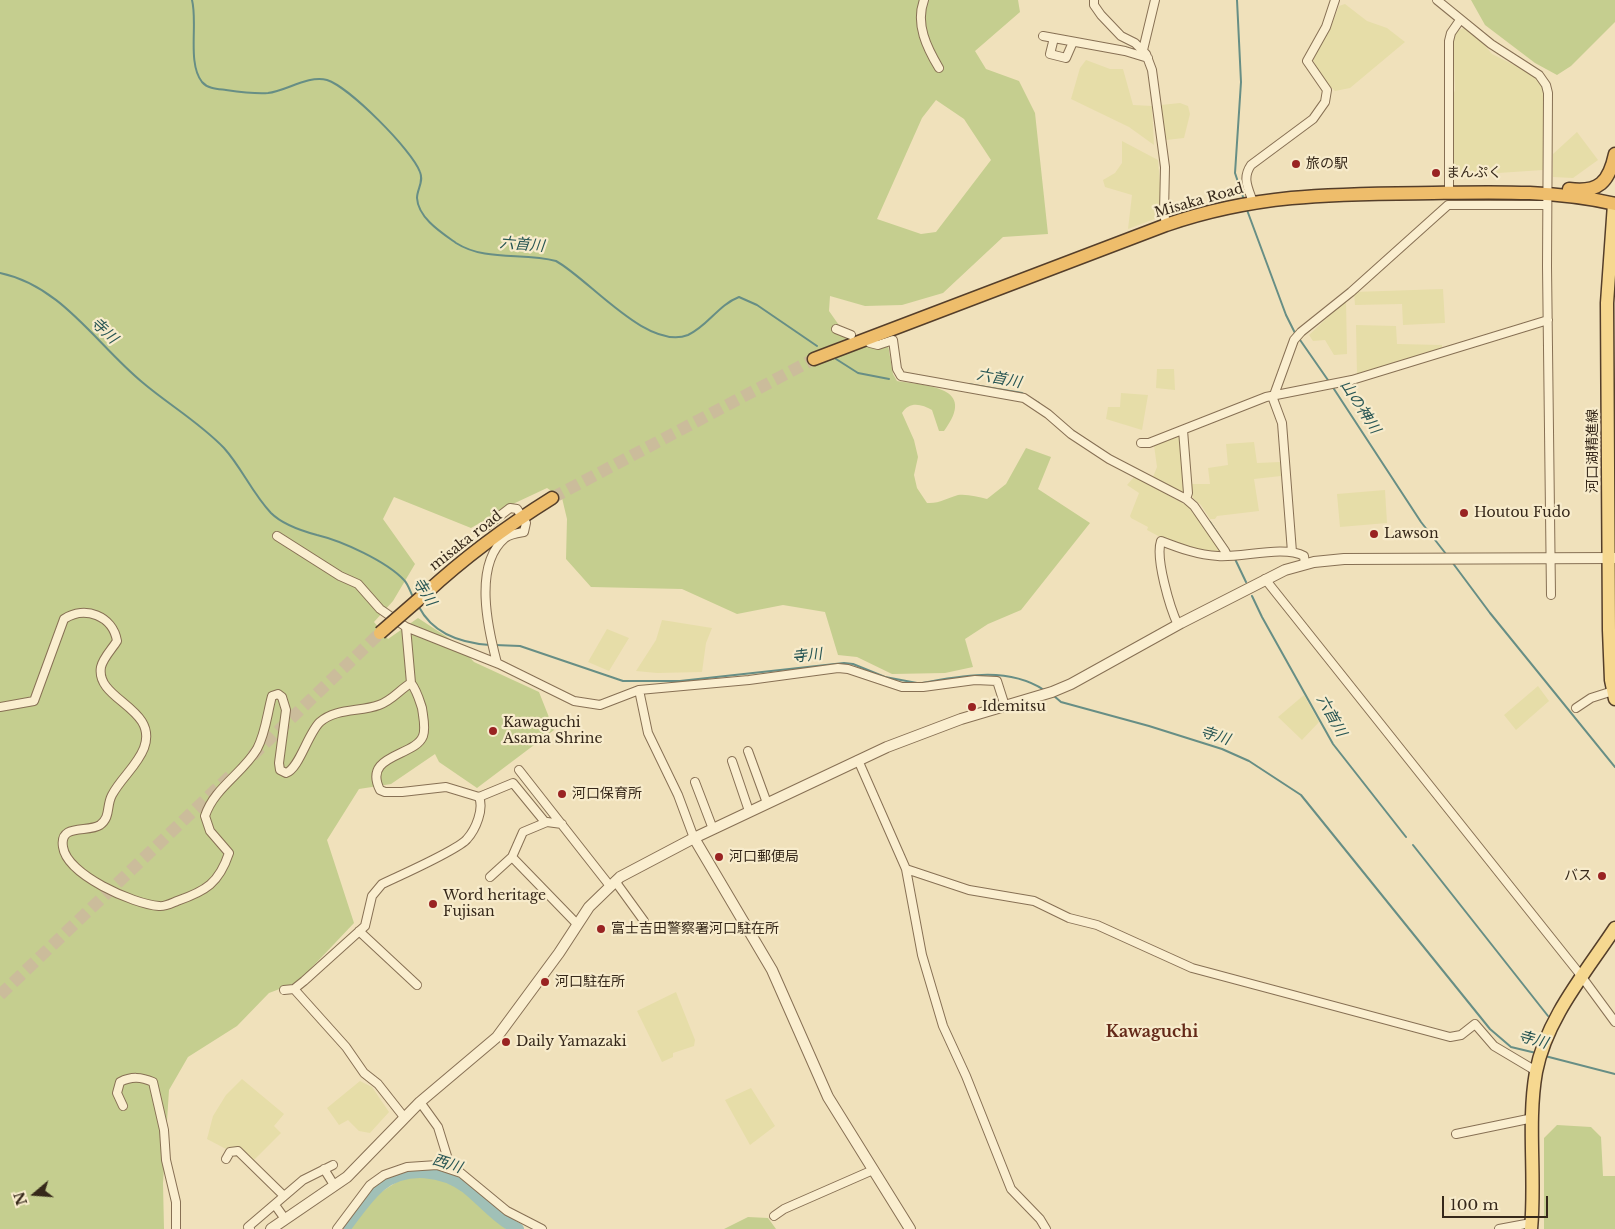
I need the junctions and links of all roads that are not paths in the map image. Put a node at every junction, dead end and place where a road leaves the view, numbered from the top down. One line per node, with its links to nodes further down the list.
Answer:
1 (924, 0): 12 (street)
2 (1094, 0): 10 (street)
3 (1155, 0): 10 (street)
4 (1336, 0): 16 (street)
5 (1437, 0): 6 (street)
6 (1460, 20): 14 (street); 15 (street)
7 (1043, 36): 8 (street)
8 (1054, 38): 9 (street); 9 (street)
9 (1073, 42): 11 (street)
10 (1143, 50): 11 (street)
11 (1148, 58): 18 (street)
12 (939, 68)
13 (1615, 154): 15 (highway)
14 (1449, 192): 15 (highway, Misaka Road); 16 (highway, Misaka Road)
15 (1547, 195): 17 (highway, Misaka Road); 19 (street); 24 (street)
16 (1246, 203): 18 (highway, Misaka Road)
17 (1615, 203): 35 (main road, 河口湖精進線)
18 (1166, 225): 23 (highway, Misaka Road)
19 (1548, 320): 24 (street); 34 (street)
20 (836, 330): 21 (street)
21 (851, 334)
22 (870, 343): 28 (street)
23 (814, 358)
24 (1273, 395): 25 (street); 32 (street)
25 (1183, 430): 26 (street); 28 (street)
26 (1141, 443)
27 (552, 498): 29 (highway, misaka road)
28 (1186, 499): 33 (street)
29 (524, 516): 30 (street); 41 (highway, misaka road, bridge); 42 (street)
30 (484, 528)
31 (277, 536): 40 (street)
32 (1292, 552): 33 (street); 36 (street)
33 (1227, 556): 39 (street)
34 (1550, 558): 35 (street); 36 (street); 38 (street)
35 (1612, 558): 45 (main road, 河口湖精進線)
36 (1305, 564): 37 (street)
37 (1265, 579): 39 (street); 69 (street)
38 (1551, 595)
39 (1178, 625): 46 (street)
40 (406, 628): 42 (street); 43 (street)
41 (380, 633)
42 (497, 663): 44 (street)
43 (411, 683): 47 (street); 54 (street)
44 (639, 690): 46 (street); 60 (street)
45 (1614, 695): 48 (street)
46 (1005, 706): 50 (street)
47 (0, 708)
48 (1576, 708)
49 (748, 751): 55 (street)
50 (858, 760): 55 (street); 62 (street)
51 (732, 761): 56 (street)
52 (520, 770): 58 (street)
53 (695, 782): 59 (street)
54 (479, 797): 57 (street); 68 (street)
55 (767, 803): 56 (street)
56 (749, 811): 59 (street)
57 (545, 822): 58 (street); 61 (street)
58 (562, 824): 64 (street)
59 (713, 829): 60 (street)
60 (694, 838): 64 (street); 84 (street)
61 (512, 857): 63 (street); 66 (street)
62 (906, 869): 74 (street); 99 (street)
63 (490, 877)
64 (613, 883): 65 (street); 66 (street)
65 (644, 921)
66 (577, 924): 75 (street)
67 (1615, 928): 69 (main road)
68 (359, 931): 70 (street); 71 (street)
69 (1582, 977): 73 (street); 74 (main road)
70 (417, 985)
71 (294, 989): 72 (street); 77 (street)
72 (284, 990)
73 (1615, 1022)
74 (1537, 1068): 78 (main road)
75 (420, 1102): 77 (street); 83 (street)
76 (123, 1106): 94 (street)
77 (404, 1118): 85 (street)
78 (1533, 1118): 79 (street); 92 (main road)
79 (1456, 1134)
80 (226, 1159): 86 (street)
81 (333, 1165): 82 (street)
82 (324, 1169): 85 (street); 86 (street)
83 (451, 1169): 91 (street); 97 (street)
84 (873, 1170): 88 (street); 93 (street)
85 (334, 1185): 90 (street)
86 (282, 1196): 87 (street)
87 (275, 1205): 89 (street); 90 (street)
88 (774, 1216)
89 (259, 1218): 95 (street); 96 (street)
90 (285, 1219): 96 (street)
91 (526, 1226): 98 (street)
92 (1531, 1226): 100 (street)
93 (906, 1228)
94 (176, 1229)
95 (250, 1229)
96 (270, 1229)
97 (337, 1229)
98 (542, 1229)
99 (1046, 1229)
100 (1499, 1229)

